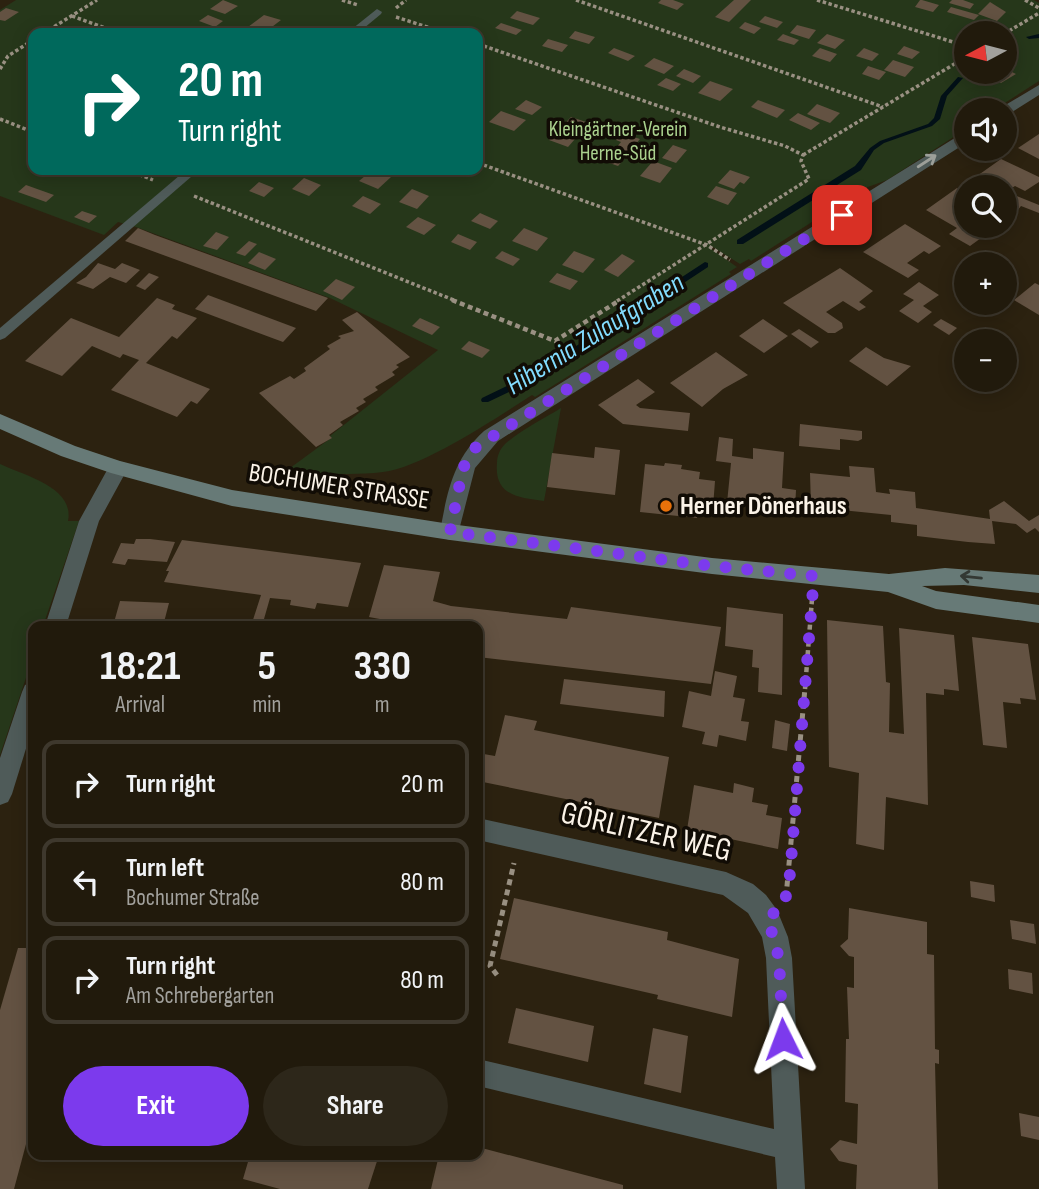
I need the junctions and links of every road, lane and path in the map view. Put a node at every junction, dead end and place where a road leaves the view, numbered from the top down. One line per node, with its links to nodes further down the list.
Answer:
1 (97, 0): 8 (path)
2 (576, 0): 21 (path)
3 (817, 0): 14 (path)
4 (1025, 0): 5 (path)
5 (1039, 8)
6 (377, 12): 12 (lane); 13 (path)
7 (1039, 13): 9 (path)
8 (71, 16): 10 (path); 11 (path)
9 (1017, 26)
10 (52, 28)
11 (105, 28)
12 (358, 28)
13 (430, 28)
14 (954, 42)
15 (28, 43): 18 (path)
16 (483, 46): 25 (path)
17 (954, 64): 21 (path)
18 (0, 69)
19 (1039, 89): 20 (street)
20 (1017, 103)
21 (883, 107): 25 (path)
22 (0, 119): 23 (path)
23 (28, 130)
24 (954, 144): 34 (street, one-way to 24)
25 (803, 155): 30 (path)
26 (483, 165): 30 (path)
27 (141, 175): 29 (path)
28 (187, 175): 29 (lane)
29 (172, 187): 30 (path); 31 (lane)
30 (707, 245)
31 (0, 335)
32 (0, 421): 33 (main road, BOCHUMER STRASSE)
33 (118, 468): 34 (main road, BOCHUMER STRASSE); 39 (street)
34 (450, 532): 35 (main road, BOCHUMER STRASSE)
35 (814, 576): 36 (main road, BOCHUMER STRASSE); 44 (path)
36 (889, 583): 37 (main road, BOCHUMER STRASSE, one-way to 36); 38 (main road, BOCHUMER STRASSE)
37 (1039, 584)
38 (1039, 614)
39 (57, 621)
40 (28, 707): 41 (street)
41 (0, 794)
42 (483, 829): 43 (street, GÖRLITZER WEG)
43 (520, 838): 44 (street, GÖRLITZER WEG); 45 (path)
44 (768, 919): 47 (street, GÖRLITZER WEG)
45 (497, 975)
46 (483, 1074): 47 (street)
47 (788, 1146): 48 (street, GÖRLITZER WEG)
48 (790, 1189)

